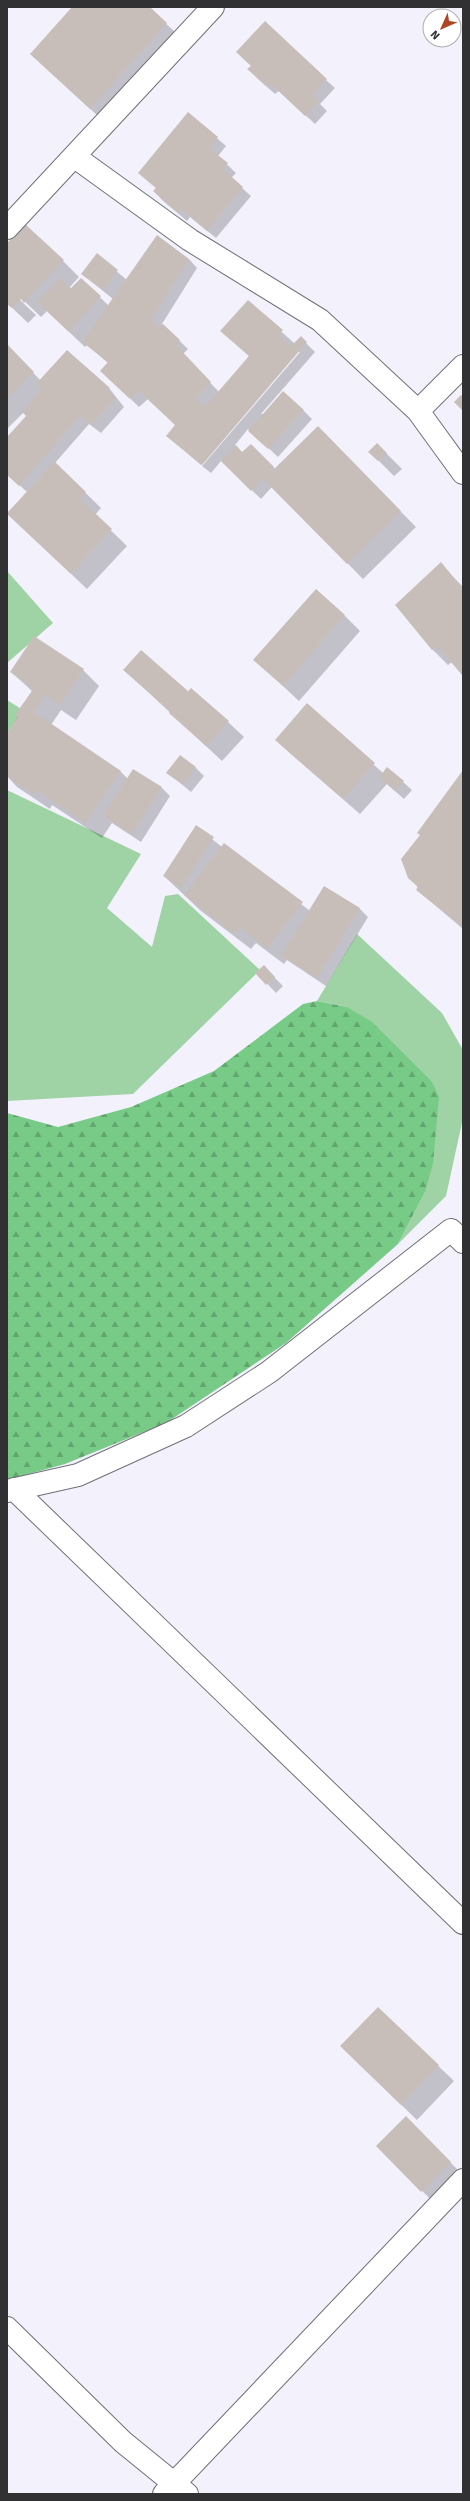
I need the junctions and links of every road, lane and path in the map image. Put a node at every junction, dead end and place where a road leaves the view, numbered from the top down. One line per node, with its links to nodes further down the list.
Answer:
1 (213, 7): 2 (street)
2 (75, 157): 3 (street); 5 (street)
3 (7, 228)
4 (463, 366): 5 (street)
5 (418, 411): 6 (street)
6 (463, 473)
7 (463, 1242): 8 (street)
8 (11, 1490): 9 (street)
9 (463, 1923)
10 (463, 2180): 12 (street)
11 (7, 2328): 12 (street)
12 (175, 2490)

